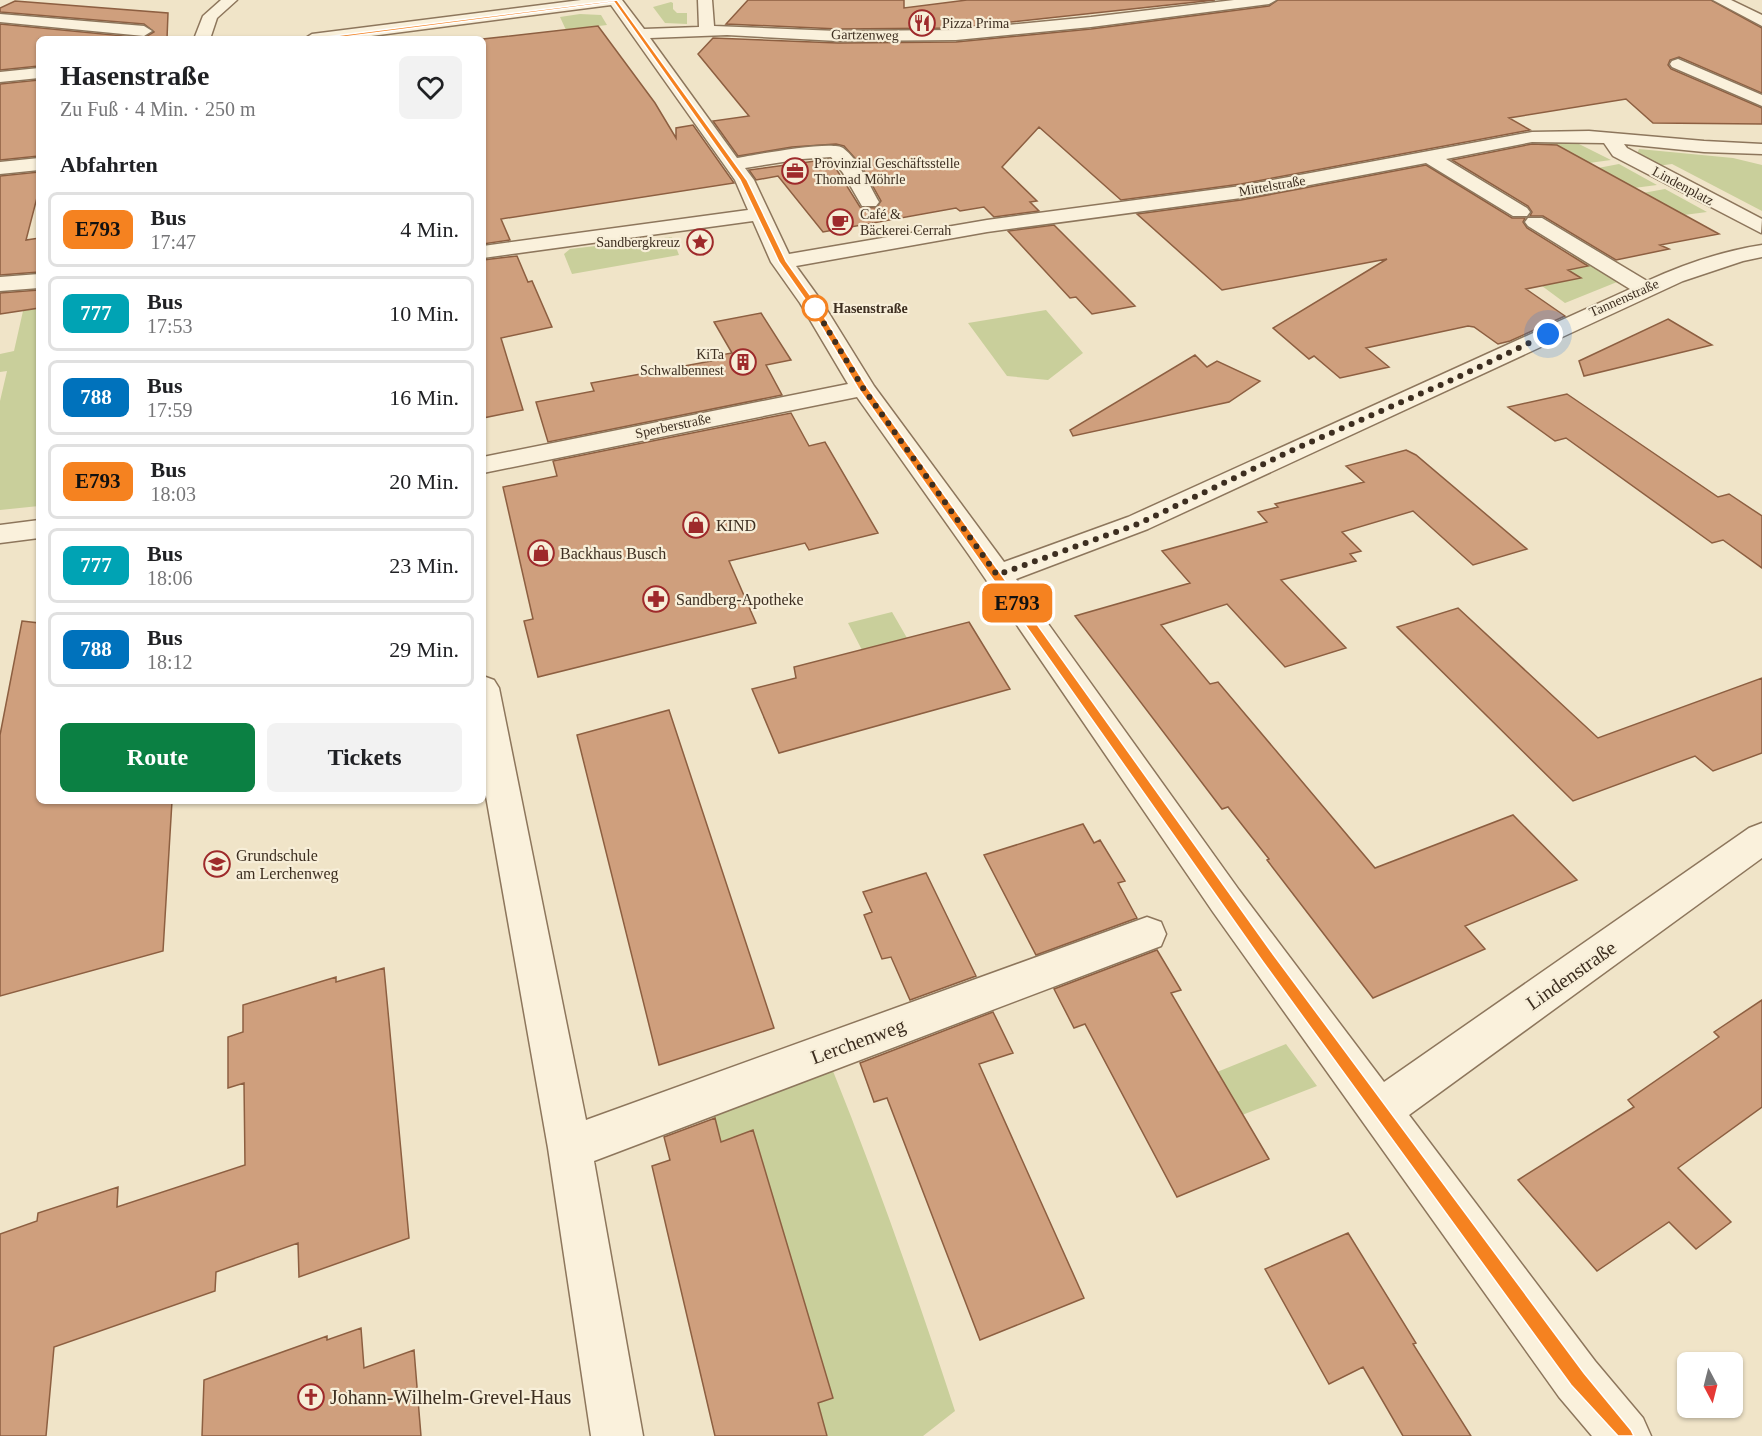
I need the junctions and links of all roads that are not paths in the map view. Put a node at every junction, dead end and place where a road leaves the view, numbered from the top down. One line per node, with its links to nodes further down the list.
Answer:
1 (230, 0): 13 (street)
2 (615, 0): 12 (street); 14 (street)
3 (705, 0): 11 (street)
4 (1269, 0): 11 (street, Gartzenweg)
5 (1720, 0): 8 (street)
6 (51, 8): 7 (street)
7 (23, 21): 9 (street); 10 (street)
8 (1762, 21)
9 (3, 25)
10 (144, 31)
11 (707, 31): 12 (street, Gartzenweg)
12 (639, 34): 23 (street)
13 (203, 36)
14 (335, 36)
15 (1678, 64): 18 (street)
16 (36, 72): 17 (street)
17 (0, 77)
18 (1762, 101)
19 (1610, 138): 20 (street, Mittelstraße); 21 (street, Mittelstraße); 27 (street, Lindenplatz)
20 (1761, 150)
21 (1430, 157): 29 (street, Mittelstraße); 32 (street)
22 (36, 164): 24 (street)
23 (732, 164): 25 (street); 26 (street)
24 (0, 168)
25 (869, 201)
26 (760, 214): 28 (street); 29 (street)
27 (1761, 239): 32 (street, Tannenstraße)
28 (486, 252)
29 (782, 262): 33 (street)
30 (36, 281): 31 (street)
31 (0, 284)
32 (1646, 288): 37 (street, Tannenstraße)
33 (863, 388): 34 (street, Sperberstraße); 37 (street)
34 (486, 464)
35 (36, 529): 36 (street)
36 (0, 534)
37 (997, 575): 41 (street)
38 (486, 704): 42 (street)
39 (1762, 838): 41 (street, Lindenstraße)
40 (1147, 933): 42 (street, Lerchenweg)
41 (1379, 1111): 44 (street)
42 (570, 1148): 43 (street)
43 (617, 1436)
44 (1625, 1436)

